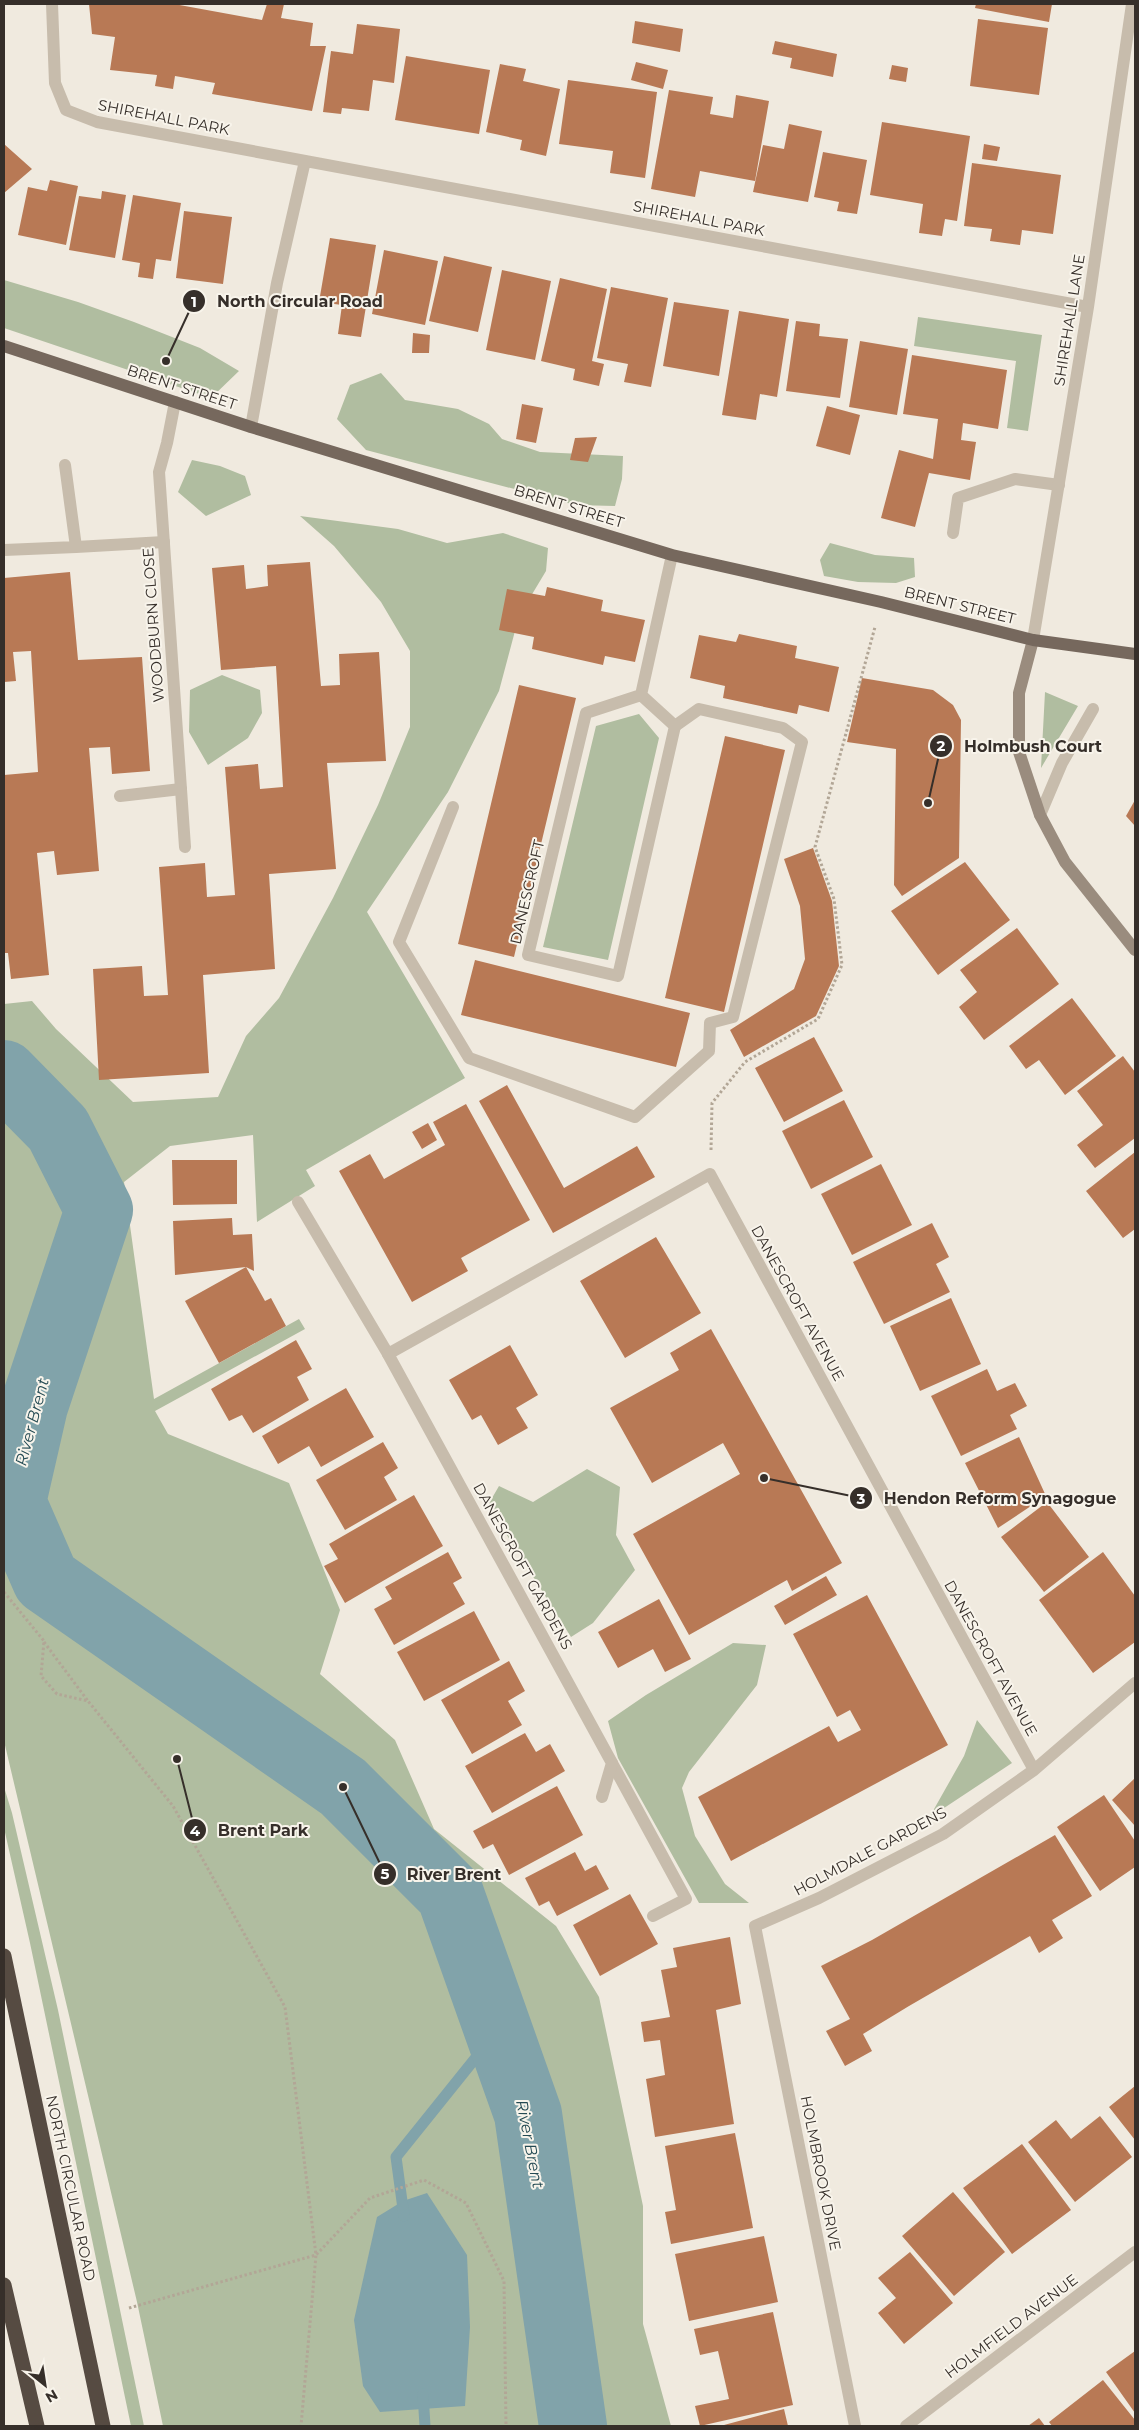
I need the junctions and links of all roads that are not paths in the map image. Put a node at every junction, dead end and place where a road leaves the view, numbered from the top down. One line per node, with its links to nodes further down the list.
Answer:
1 (52, 4): 3 (street, SHIREHALL PARK)
2 (1132, 4): 4 (street, SHIREHALL LANE)
3 (305, 161): 4 (street, SHIREHALL PARK); 7 (street)
4 (1088, 307): 9 (street, SHIREHALL LANE)
5 (4, 346): 6 (main road, BRENT STREET)
6 (175, 402): 7 (main road, BRENT STREET); 11 (street, WOODBURN CLOSE)
7 (251, 427): 14 (main road, BRENT STREET)
8 (65, 465): 12 (street)
9 (1059, 484): 10 (street); 15 (street, SHIREHALL LANE)
10 (952, 533)
11 (164, 542): 12 (street); 20 (street, WOODBURN CLOSE)
12 (76, 547): 13 (street)
13 (4, 550)
14 (672, 555): 15 (main road, BRENT STREET); 17 (street)
15 (1033, 640): 16 (main road, BRENT STREET); 23 (street)
16 (1135, 654)
17 (641, 695): 19 (street); 19 (street, DANESCROFT)
18 (1093, 709): 23 (street)
19 (675, 726): 22 (street)
20 (181, 789): 21 (street); 24 (street, WOODBURN CLOSE)
21 (120, 796)
22 (453, 807)
23 (1040, 815): 25 (street)
24 (185, 847)
25 (1135, 950)
26 (298, 1202): 27 (street, DANESCROFT GARDENS)
27 (388, 1354): 29 (street, DANESCROFT GARDENS); 30 (street, DANESCROFT AVENUE)
28 (1135, 1683): 30 (street, HOLMDALE GARDENS)
29 (612, 1763): 31 (street); 32 (street, DANESCROFT GARDENS)
30 (1034, 1770): 33 (street, HOLMDALE GARDENS)
31 (602, 1797)
32 (653, 1916)
33 (755, 1926): 39 (street, HOLMBROOK DRIVE)
34 (4, 1956): 38 (highway, NORTH CIRCULAR ROAD)
35 (1135, 2252): 40 (street, HOLMFIELD AVENUE)
36 (4, 2285): 37 (highway)
37 (37, 2426)
38 (103, 2426)
39 (855, 2426)
40 (906, 2426)

